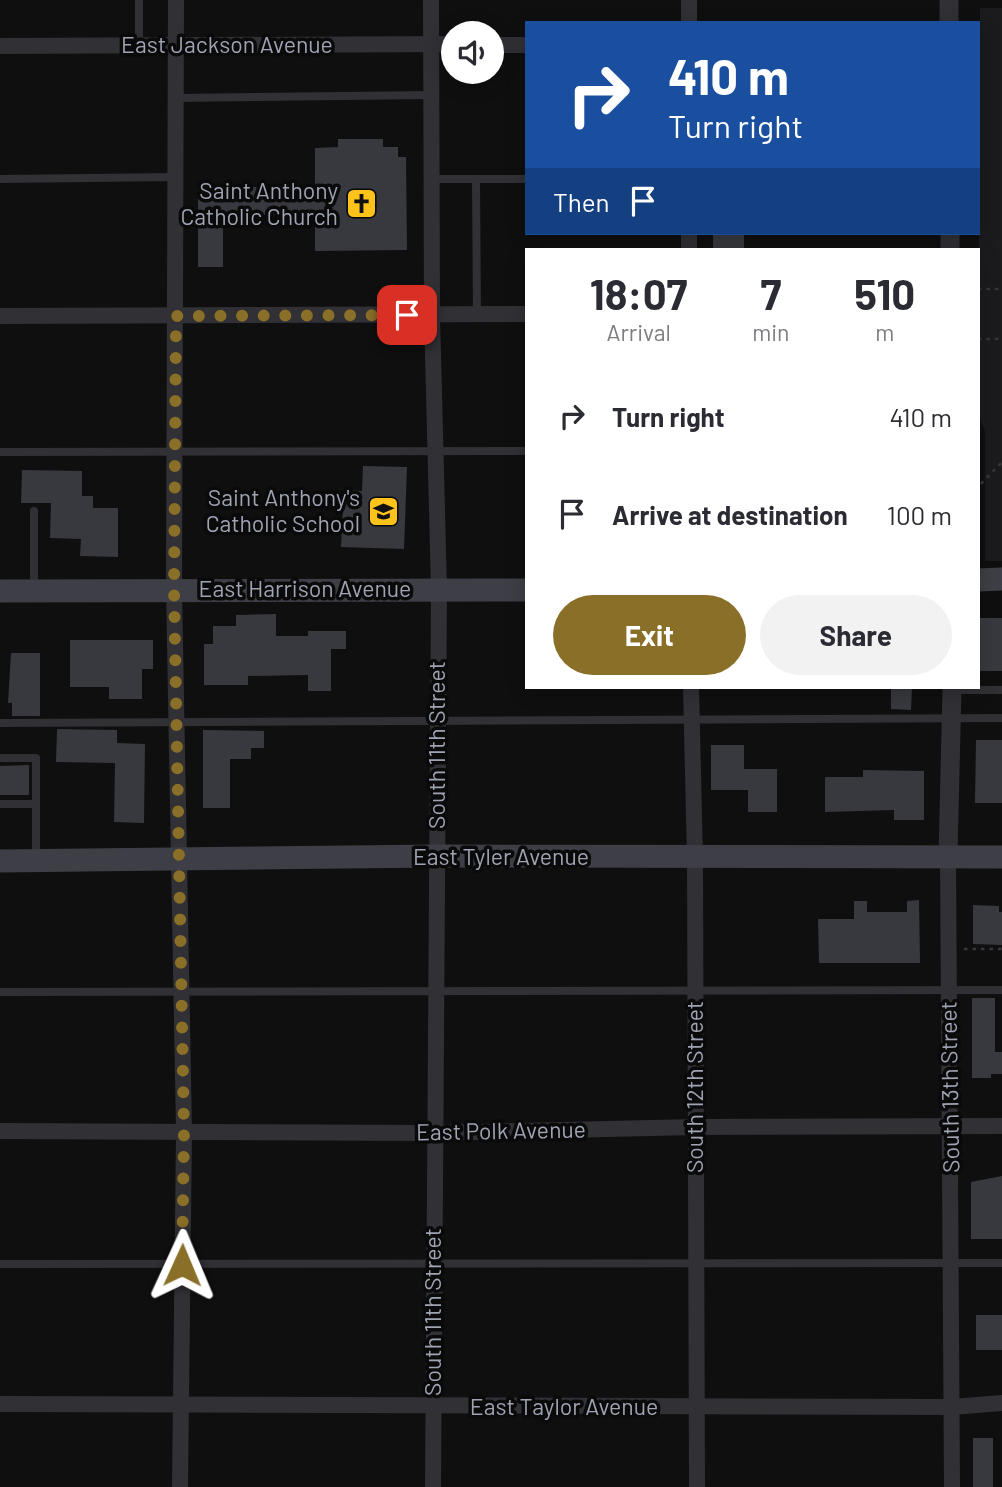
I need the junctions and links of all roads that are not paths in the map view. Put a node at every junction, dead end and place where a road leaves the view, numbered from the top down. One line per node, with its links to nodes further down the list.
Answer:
1 (139, 0): 10 (lane)
2 (176, 0): 11 (street)
3 (431, 0): 8 (street, South 11th Street)
4 (689, 0): 6 (street)
5 (949, 0): 7 (street)
6 (689, 21)
7 (949, 21)
8 (431, 44): 9 (street, East Jackson Avenue); 11 (street, East Jackson Avenue); 15 (street, South 11th Street)
9 (441, 44)
10 (139, 45): 11 (street, East Jackson Avenue); 14 (street, East Jackson Avenue)
11 (176, 45): 16 (street)
12 (504, 45): 13 (street)
13 (525, 45)
14 (0, 46)
15 (431, 95): 16 (lane); 18 (street, South 11th Street)
16 (176, 98): 17 (street)
17 (176, 177): 21 (lane); 26 (street)
18 (432, 179): 19 (lane); 22 (street, South 11th Street)
19 (475, 179): 20 (lane); 23 (lane)
20 (525, 179)
21 (0, 180)
22 (432, 314): 23 (street); 26 (street); 27 (street, South 11th Street)
23 (477, 314): 24 (street)
24 (525, 314)
25 (0, 316): 26 (street)
26 (176, 316): 30 (street)
27 (435, 451): 28 (lane); 30 (lane); 35 (street, South 11th Street)
28 (525, 451)
29 (0, 452): 30 (lane)
30 (175, 452): 34 (street)
31 (34, 511): 37 (lane)
32 (1002, 579): 33 (main road)
33 (980, 580)
34 (174, 589): 35 (main road, East Harrison Avenue); 37 (main road, East Harrison Avenue); 46 (street)
35 (439, 589): 36 (main road, East Harrison Avenue); 44 (street, South 11th Street)
36 (525, 590)
37 (34, 591): 38 (main road, East Harrison Avenue)
38 (0, 592)
39 (691, 689): 45 (street, South 12th Street)
40 (952, 689): 41 (lane); 42 (street, South 13th Street)
41 (1002, 690)
42 (951, 717): 43 (lane); 45 (lane); 52 (street, South 13th Street)
43 (1002, 718)
44 (438, 720): 45 (lane); 46 (lane); 51 (street, South 11th Street)
45 (692, 720): 53 (street, South 12th Street)
46 (176, 722): 47 (lane); 55 (street)
47 (0, 723)
48 (0, 758): 50 (lane)
49 (0, 804): 50 (lane)
50 (36, 804): 56 (lane)
51 (436, 856): 53 (main road, East Tyler Avenue); 55 (main road, East Tyler Avenue); 61 (street, South 11th Street)
52 (948, 856): 53 (main road, East Tyler Avenue); 54 (main road, East Tyler Avenue); 59 (street, South 13th Street)
53 (695, 858): 58 (street, South 12th Street)
54 (1002, 858)
55 (178, 860): 56 (main road, East Tyler Avenue); 63 (street)
56 (36, 861): 57 (main road, East Tyler Avenue)
57 (0, 862)
58 (695, 989): 59 (lane); 61 (lane); 66 (street, South 12th Street)
59 (949, 990): 60 (lane); 64 (street, South 13th Street)
60 (1002, 990)
61 (436, 991): 63 (lane); 69 (street, South 11th Street)
62 (0, 992): 63 (lane)
63 (181, 993): 68 (street)
64 (951, 1126): 65 (street, East Polk Avenue); 66 (street, East Polk Avenue); 71 (street, South 13th Street)
65 (1002, 1126)
66 (695, 1127): 69 (street, East Polk Avenue); 70 (street, South 12th Street)
67 (0, 1131): 68 (street, East Polk Avenue)
68 (184, 1131): 69 (street, East Polk Avenue); 75 (street)
69 (435, 1133): 74 (street, South 11th Street)
70 (695, 1262): 71 (lane); 74 (lane); 80 (street, South 12th Street)
71 (951, 1263): 72 (lane); 81 (street, South 13th Street)
72 (1002, 1263)
73 (0, 1264): 75 (lane)
74 (433, 1264): 75 (lane); 79 (street, South 11th Street)
75 (182, 1265): 78 (street)
76 (1002, 1403): 81 (street, East Taylor Avenue)
77 (0, 1404): 78 (street, East Taylor Avenue)
78 (180, 1407): 79 (street, East Taylor Avenue); 82 (street)
79 (433, 1407): 80 (street, East Taylor Avenue); 83 (street, South 11th Street)
80 (695, 1407): 81 (street, East Taylor Avenue); 84 (street, South 12th Street)
81 (952, 1407): 85 (street, South 13th Street)
82 (180, 1487)
83 (433, 1487)
84 (697, 1487)
85 (952, 1487)

